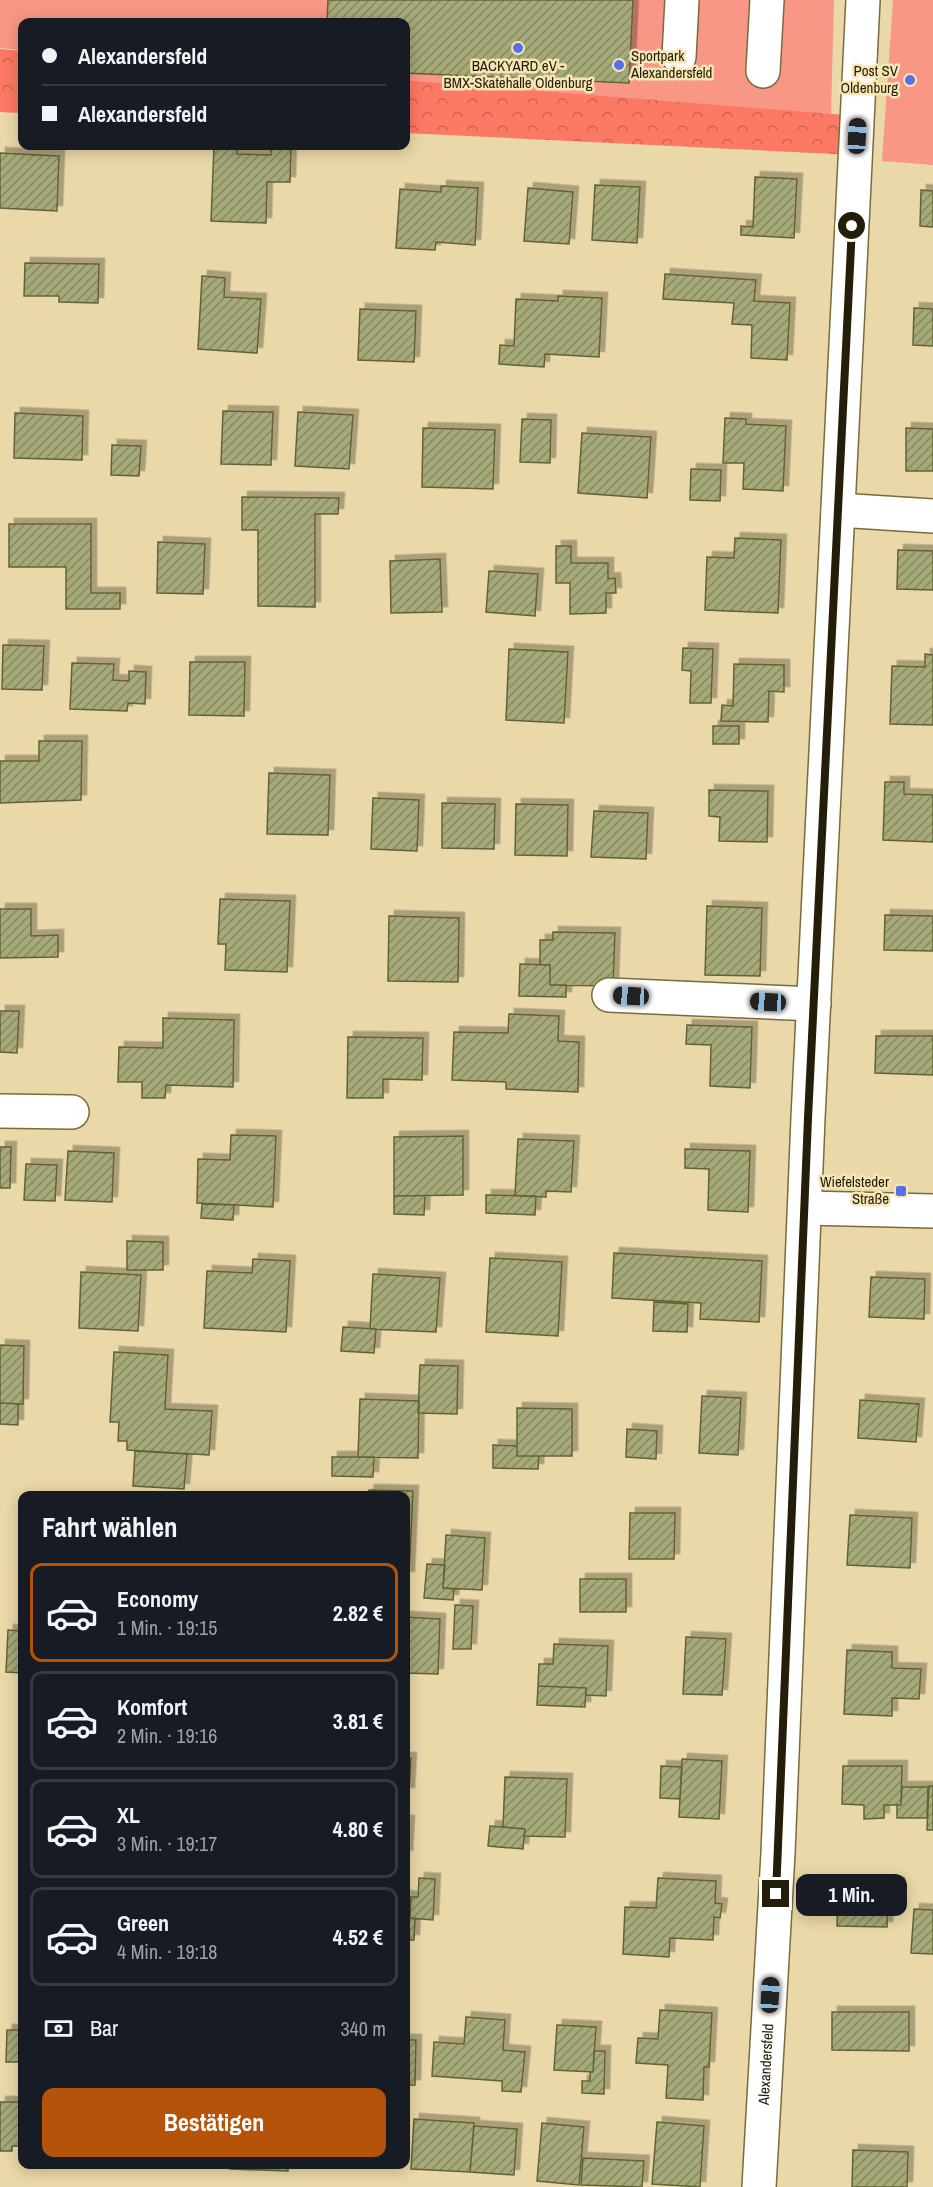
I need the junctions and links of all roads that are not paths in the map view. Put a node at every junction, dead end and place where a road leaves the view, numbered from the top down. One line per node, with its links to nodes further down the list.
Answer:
1 (682, 0): 4 (street)
2 (767, 0): 5 (street)
3 (863, 0): 6 (street, Alexandersfeld)
4 (679, 57)
5 (763, 71)
6 (838, 510): 7 (street); 9 (street, Alexandersfeld)
7 (933, 516)
8 (609, 995): 9 (street)
9 (814, 1004): 12 (street, Alexandersfeld)
10 (0, 1111): 11 (street)
11 (72, 1112)
12 (806, 1208): 13 (street); 14 (street, Alexandersfeld)
13 (933, 1211)
14 (759, 2187)

